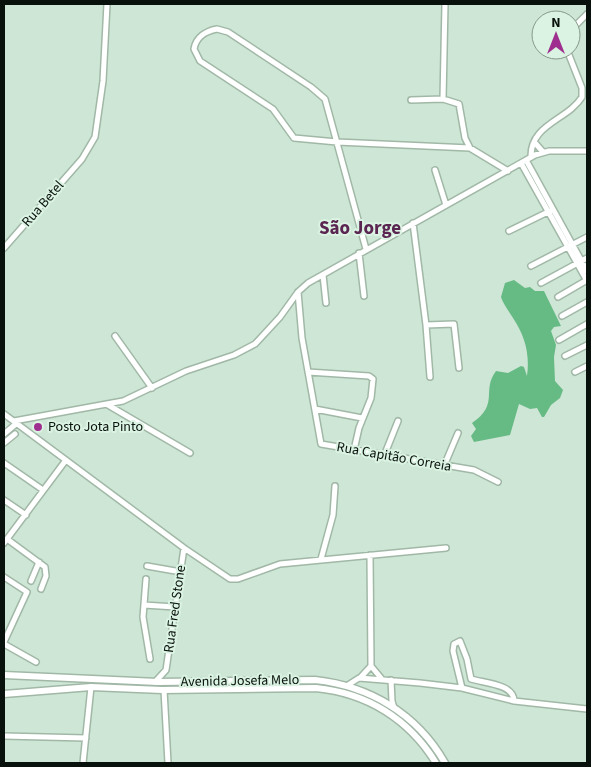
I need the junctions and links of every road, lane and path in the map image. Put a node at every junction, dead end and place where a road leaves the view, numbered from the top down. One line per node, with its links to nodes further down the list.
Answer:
1 (107, 4): 20 (street, Rua Betel)
2 (446, 4): 4 (street)
3 (571, 60): 6 (street)
4 (443, 99): 5 (street); 8 (street)
5 (411, 100)
6 (535, 141): 10 (street); 11 (street); 11 (street)
7 (337, 142): 7 (street); 8 (street); 21 (street)
8 (470, 148): 13 (street)
9 (587, 151): 10 (street)
10 (543, 152): 11 (street)
11 (528, 159): 13 (street); 15 (street)
12 (435, 170): 14 (street)
13 (508, 171): 14 (street)
14 (446, 205): 16 (street)
15 (550, 208): 17 (street); 19 (street)
16 (413, 223): 21 (street); 36 (street)
17 (509, 230)
18 (587, 237): 19 (street)
19 (571, 245): 23 (street); 24 (street)
20 (4, 248)
21 (366, 248): 22 (street)
22 (359, 253): 26 (street); 30 (street)
23 (582, 261): 25 (street); 27 (street); 28 (street)
24 (530, 266)
25 (587, 271)
26 (323, 275): 29 (street); 33 (street)
27 (587, 280): 31 (street)
28 (541, 283)
29 (298, 292): 43 (street, Rua Capitão Correia); 46 (street)
30 (364, 296)
31 (558, 297)
32 (587, 302): 34 (street)
33 (326, 303)
34 (562, 316)
35 (587, 324): 38 (street)
36 (426, 325): 42 (street); 45 (street)
37 (115, 336): 46 (street)
38 (559, 340)
39 (587, 344): 40 (street)
40 (565, 356)
41 (587, 366): 44 (street)
42 (459, 368)
43 (308, 372): 48 (street, Rua Capitão Correia); 50 (street)
44 (574, 372)
45 (430, 377)
46 (152, 388): 47 (street)
47 (108, 405): 52 (street); 58 (street)
48 (315, 409): 50 (street); 57 (street, Rua Capitão Correia)
49 (4, 414): 52 (street)
50 (362, 418): 57 (street)
51 (398, 421): 59 (street)
52 (16, 422): 54 (street); 60 (street)
53 (458, 433): 62 (street)
54 (4, 434)
55 (15, 434): 56 (street)
56 (4, 443)
57 (354, 450): 59 (street, Rua Capitão Correia)
58 (190, 453)
59 (384, 456): 62 (street, Rua Capitão Correia)
60 (66, 460): 65 (street); 69 (street)
61 (4, 463): 65 (street)
62 (444, 466): 63 (street, Rua Capitão Correia)
63 (498, 482)
64 (334, 486): 72 (street)
65 (44, 490): 67 (street)
66 (4, 500): 67 (street)
67 (26, 515): 68 (street)
68 (5, 541): 73 (street)
69 (184, 548): 72 (street); 75 (street, Rua Fred Stone)
70 (446, 548): 71 (street)
71 (370, 555): 72 (street); 83 (street)
72 (321, 559)
73 (39, 562): 73 (street)
74 (147, 566): 75 (street)
75 (180, 572): 79 (street, Rua Fred Stone)
76 (4, 576): 80 (street)
77 (146, 579): 78 (street)
78 (144, 605): 79 (street); 81 (street)
79 (175, 607): 84 (street, Rua Fred Stone)
80 (4, 643): 82 (street)
81 (150, 659)
82 (36, 662)
83 (371, 666): 86 (street); 87 (street)
84 (166, 670): 89 (street, Rua Fred Stone); 90 (street, Rua Fred Stone)
85 (4, 676): 89 (main road, Avenida Josefa Melo)
86 (360, 678): 87 (street); 91 (street)
87 (382, 679): 88 (street)
88 (391, 680): 93 (street); 97 (street)
89 (155, 682): 90 (main road, Avenida Josefa Melo)
90 (173, 682): 91 (main road, Avenida Josefa Melo)
91 (348, 685): 97 (main road, Avenida Josefa Melo)
92 (91, 687): 94 (main road, Avenida Josefa Melo); 95 (main road, Avenida Josefa Melo); 100 (street)
93 (462, 688): 96 (street); 96 (street)
94 (164, 690): 102 (street); 103 (main road, Avenida Josefa Melo)
95 (4, 694)
96 (514, 701): 98 (street)
97 (394, 708): 104 (main road, Avenida Josefa Melo)
98 (587, 709)
99 (4, 736): 100 (street)
100 (86, 738): 101 (street)
101 (83, 763)
102 (168, 763)
103 (436, 763)
104 (444, 763)

